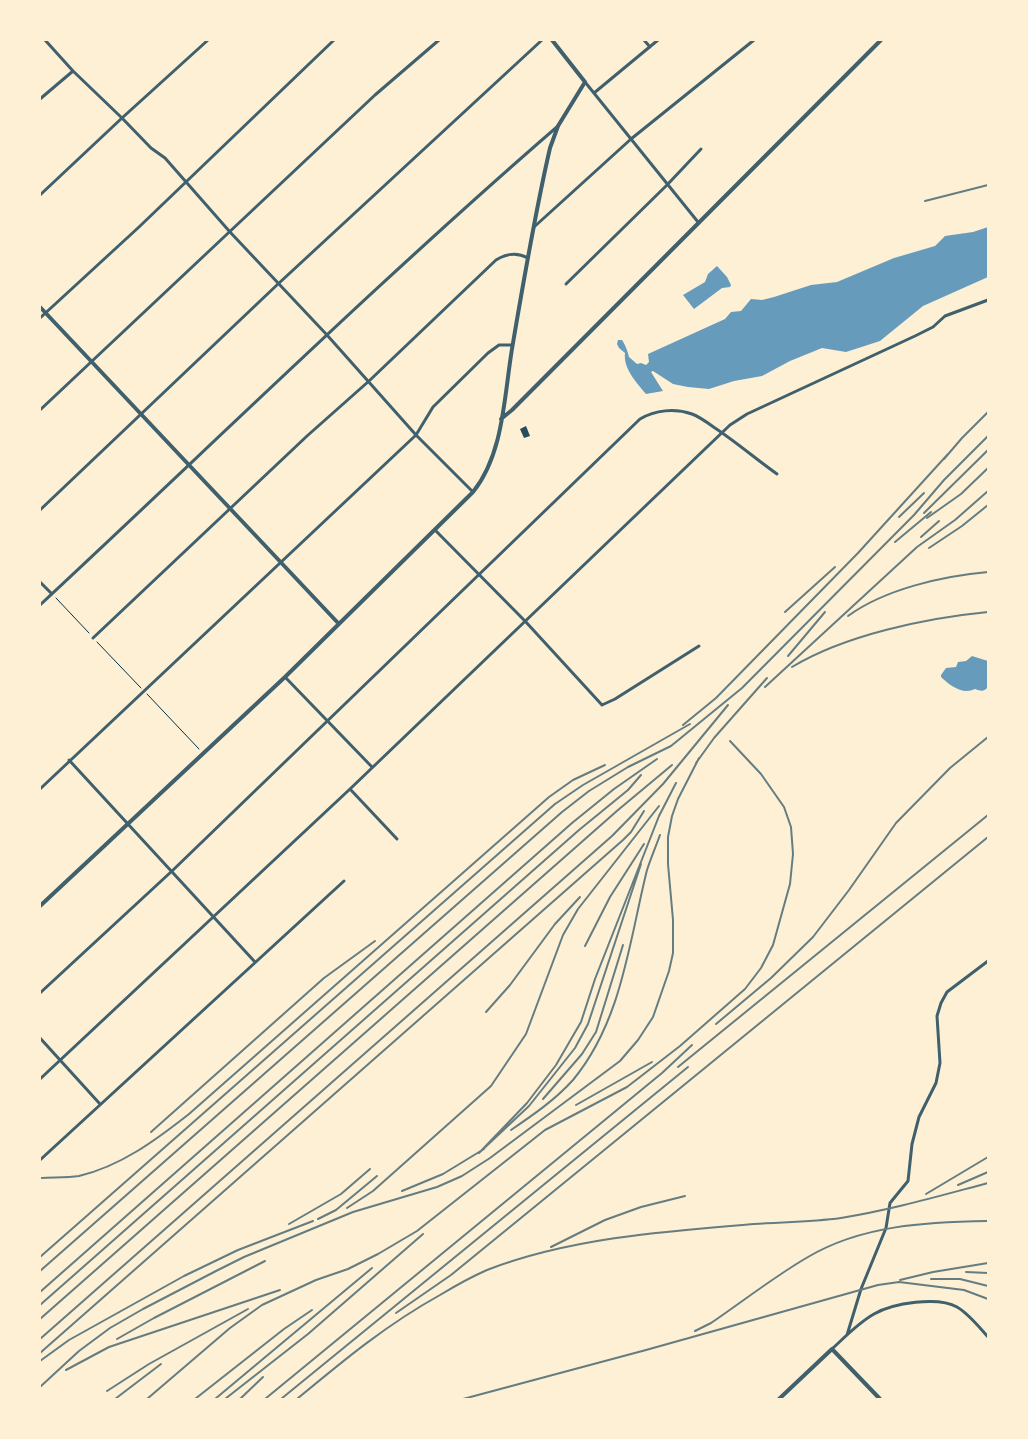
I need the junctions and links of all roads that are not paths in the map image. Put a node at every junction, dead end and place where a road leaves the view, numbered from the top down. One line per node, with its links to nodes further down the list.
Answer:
1 (45, 40): 12 (street)
2 (208, 40): 16 (street)
3 (334, 40): 20 (street)
4 (439, 40): 25 (street)
5 (542, 40): 27 (street)
6 (552, 40): 13 (street)
7 (644, 40): 11 (street)
8 (658, 40): 11 (street)
9 (754, 40): 18 (street)
10 (881, 40): 23 (street)
11 (650, 47): 14 (street)
12 (73, 71): 15 (street); 16 (street)
13 (585, 82): 14 (street); 17 (street)
14 (594, 93): 18 (street)
15 (40, 99)
16 (122, 118): 20 (street); 22 (street)
17 (558, 126): 24 (street); 33 (street)
18 (631, 139): 21 (street); 24 (street)
19 (701, 149): 21 (street)
20 (186, 181): 25 (street); 31 (street)
21 (667, 185): 23 (street); 28 (street)
22 (40, 195)
23 (698, 222): 39 (street)
24 (534, 227): 26 (street)
25 (230, 232): 27 (street); 35 (street)
26 (528, 259): 34 (street); 36 (street)
27 (278, 284): 33 (street); 38 (street)
28 (566, 284)
29 (988, 300): 40 (street)
30 (40, 307): 31 (street)
31 (45, 313): 32 (street); 35 (street)
32 (40, 318)
33 (327, 334): 36 (street); 42 (street)
34 (512, 346): 39 (street); 41 (street)
35 (92, 362): 37 (street); 38 (street)
36 (369, 381): 41 (street); 45 (street)
37 (40, 410)
38 (141, 414): 42 (street); 46 (street)
39 (501, 419): 44 (street)
40 (722, 432): 43 (street); 49 (street); 53 (street)
41 (416, 435): 44 (street); 48 (street)
42 (190, 466): 45 (street); 51 (street)
43 (777, 474)
44 (473, 492): 47 (street)
45 (230, 509): 48 (street); 55 (street)
46 (40, 510)
47 (435, 530): 49 (street); 54 (street)
48 (280, 562): 54 (street); 59 (street)
49 (479, 575): 53 (street); 58 (street)
50 (40, 582): 51 (street)
51 (52, 594): 52 (street)
52 (40, 605)
53 (524, 621): 56 (street); 60 (street)
54 (339, 624): 57 (street)
55 (94, 638)
56 (699, 646)
57 (285, 677): 58 (street); 63 (street)
58 (327, 721): 60 (street); 65 (street)
59 (69, 760): 61 (street); 63 (street)
60 (372, 767): 62 (street)
61 (40, 789)
62 (350, 789): 64 (street); 68 (street)
63 (128, 824): 65 (street); 67 (street)
64 (398, 838)
65 (172, 871): 68 (street); 71 (street)
66 (344, 881): 70 (street)
67 (40, 906)
68 (215, 917): 70 (street); 73 (street)
69 (988, 961): 77 (street)
70 (255, 962): 75 (street)
71 (40, 993)
72 (40, 1038): 73 (street)
73 (60, 1060): 74 (street); 75 (street)
74 (40, 1079)
75 (100, 1104): 76 (street)
76 (40, 1160)
77 (847, 1335): 78 (street); 79 (street)
78 (988, 1337)
79 (832, 1349): 80 (street); 81 (street)
80 (779, 1399)
81 (880, 1399)

